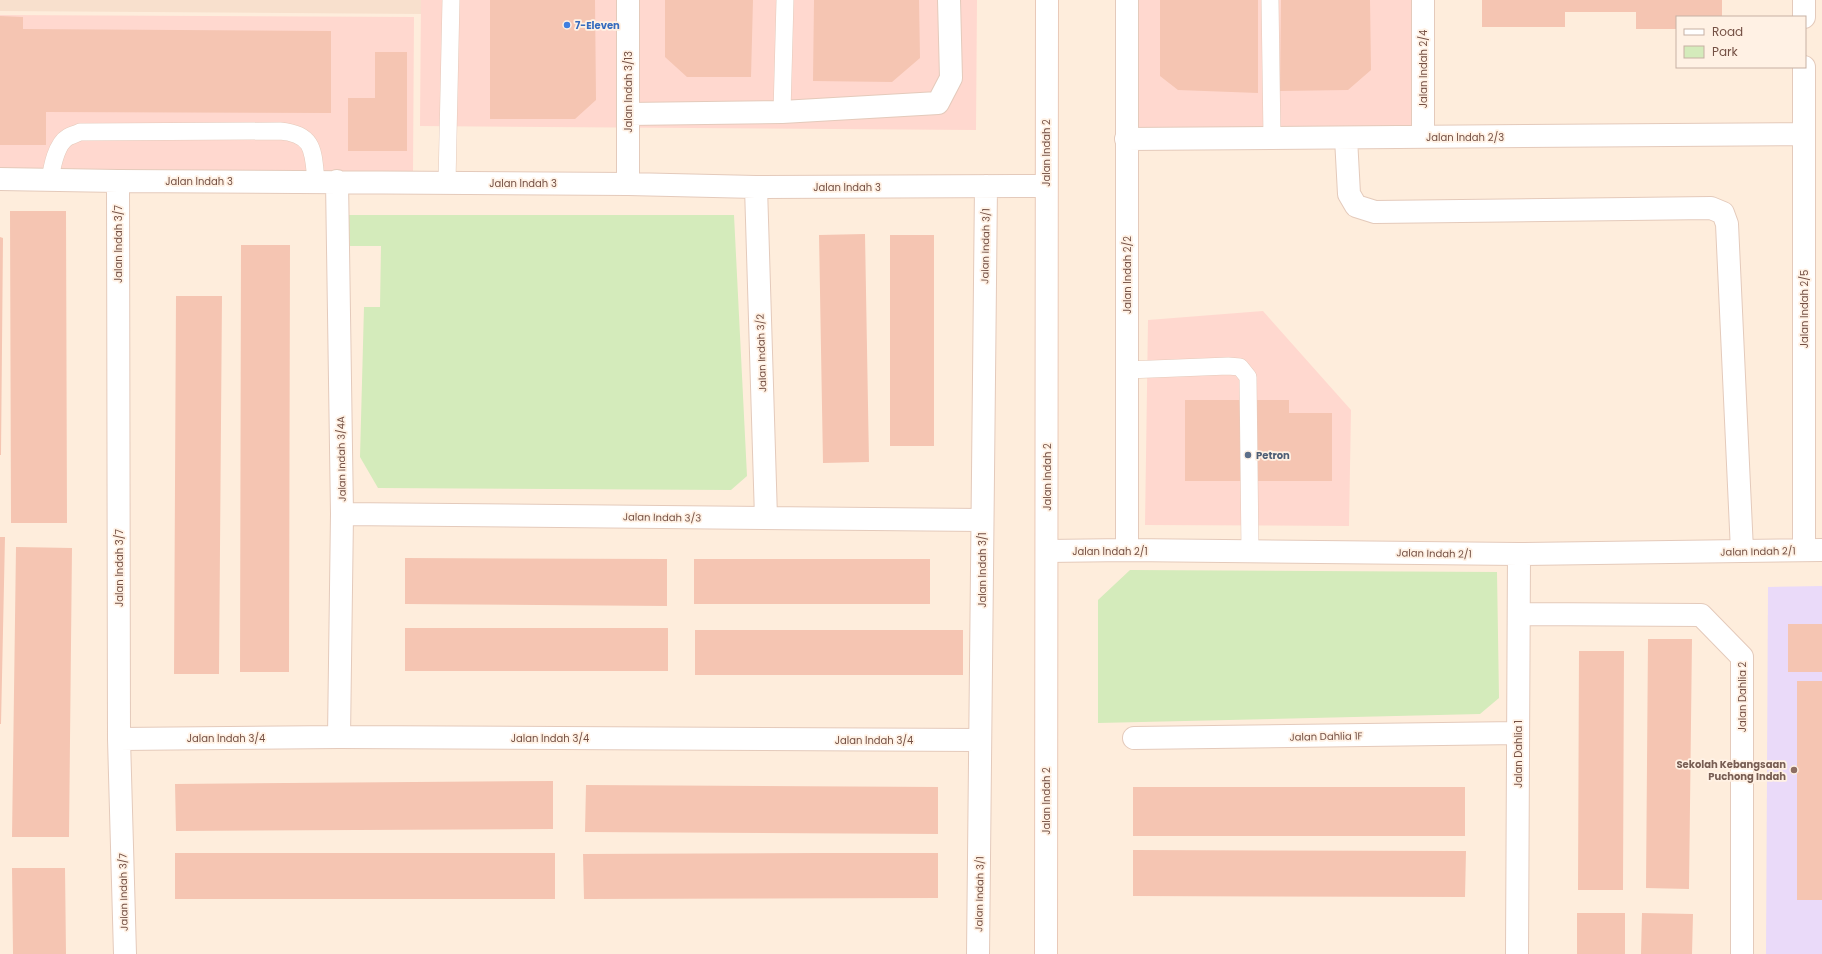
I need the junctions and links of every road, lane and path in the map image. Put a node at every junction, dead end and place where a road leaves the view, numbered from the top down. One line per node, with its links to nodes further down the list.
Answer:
1 (451, 0): 23 (lane)
2 (628, 0): 13 (street, Jalan Indah 3/13)
3 (785, 0): 12 (lane)
4 (949, 0): 12 (street)
5 (1047, 0): 26 (street, Jalan Indah 2)
6 (1127, 0): 18 (street, Jalan Indah 2/2)
7 (1270, 0): 16 (lane)
8 (1423, 0): 15 (street, Jalan Indah 2/4)
9 (1804, 0): 10 (street)
10 (1804, 16)
11 (1804, 68): 14 (street, Jalan Indah 2/5)
12 (782, 112): 13 (street)
13 (628, 114): 24 (street, Jalan Indah 3/13)
14 (1804, 134): 15 (street, Jalan Indah 2/3); 33 (street, Jalan Indah 2/5)
15 (1423, 137): 17 (street, Jalan Indah 2/3)
16 (1272, 138): 17 (street, Jalan Indah 2/3); 18 (street, Jalan Indah 2/3)
17 (1346, 138): 36 (street)
18 (1126, 139): 28 (street, Jalan Indah 2/2)
19 (0, 179): 20 (street, Jalan Indah 3)
20 (50, 180): 21 (street, Jalan Indah 3); 22 (lane)
21 (118, 181): 22 (street, Jalan Indah 3); 42 (street, Jalan Indah 3/7)
22 (326, 181): 23 (street, Jalan Indah 3); 29 (street, Jalan Indah 3/4A)
23 (447, 182): 24 (street, Jalan Indah 3)
24 (628, 184): 27 (street, Jalan Indah 3)
25 (986, 186): 26 (street, Jalan Indah 3); 27 (street, Jalan Indah 3); 31 (street, Jalan Indah 3/1)
26 (1046, 186): 34 (street, Jalan Indah 2)
27 (756, 187): 30 (street, Jalan Indah 3/2)
28 (1127, 370): 32 (street, Jalan Indah 2/2); 35 (lane)
29 (342, 514): 30 (street, Jalan Indah 3/3); 40 (street, Jalan Indah 3/4A)
30 (766, 518): 31 (street, Jalan Indah 3/3)
31 (982, 520): 43 (street, Jalan Indah 3/1)
32 (1127, 550): 34 (street, Jalan Indah 2/1); 35 (street, Jalan Indah 2/1)
33 (1813, 550): 36 (street, Jalan Indah 2/1)
34 (1047, 551): 46 (street, Jalan Indah 2)
35 (1250, 551): 37 (street, Jalan Indah 2/1)
36 (1742, 551): 37 (street, Jalan Indah 2/1)
37 (1519, 554): 38 (street, Jalan Dahlia 1)
38 (1519, 614): 39 (street, Jalan Dahlia 1); 48 (street, Jalan Dahlia 2)
39 (1518, 733): 41 (street, Jalan Dahlia 1F); 47 (street, Jalan Dahlia 1)
40 (339, 737): 42 (street, Jalan Indah 3/4); 43 (street, Jalan Indah 3/4)
41 (1134, 738)
42 (120, 739): 44 (street, Jalan Indah 3/7)
43 (980, 740): 45 (street, Jalan Indah 3/1)
44 (124, 954)
45 (978, 954)
46 (1046, 954)
47 (1517, 954)
48 (1742, 954)

